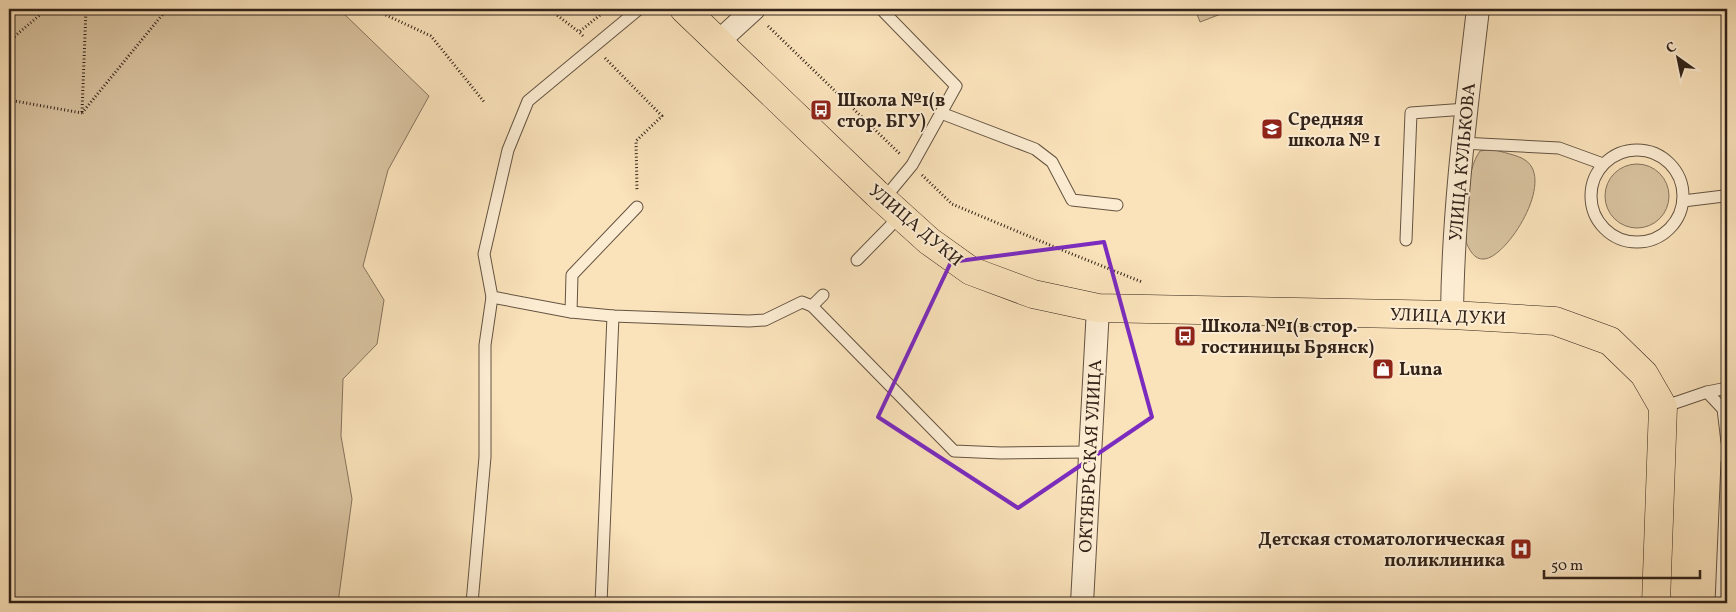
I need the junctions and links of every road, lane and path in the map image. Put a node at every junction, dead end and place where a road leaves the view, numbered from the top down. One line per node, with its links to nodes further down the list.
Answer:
1 (47, 9): 14 (path)
2 (86, 9): 20 (path)
3 (167, 9): 20 (path)
4 (373, 9): 17 (path)
5 (549, 9): 12 (path)
6 (639, 9): 15 (lane)
7 (684, 9): 13 (main road, УЛИЦА ДУКИ)
8 (881, 9): 19 (lane)
9 (1478, 9): 18 (street, УЛИЦА КУЛЬКОВА)
10 (753, 10): 13 (street); 23 (path)
11 (605, 11): 12 (path)
12 (579, 32): 15 (path)
13 (719, 40): 28 (main road, УЛИЦА ДУКИ)
14 (9, 41)
15 (593, 46): 27 (path); 33 (lane)
16 (9, 100): 20 (path)
17 (486, 103)
18 (1466, 109): 21 (street, УЛИЦА КУЛЬКОВА); 29 (lane)
19 (941, 112): 23 (lane); 26 (lane)
20 (82, 113)
21 (1462, 143): 22 (lane); 37 (street, УЛИЦА КУЛЬКОВА)
22 (1603, 164): 25 (lane); 25 (lane)
23 (912, 165): 28 (lane); 31 (path)
24 (1727, 194): 25 (lane)
25 (1683, 201)
26 (1117, 204)
27 (637, 207): 36 (lane)
28 (892, 208): 30 (lane); 35 (main road, УЛИЦА ДУКИ)
29 (1406, 240)
30 (857, 260)
31 (1142, 282)
32 (823, 295): 34 (lane)
33 (492, 297): 36 (lane); 45 (lane)
34 (812, 306): 38 (lane); 43 (lane)
35 (1098, 308): 37 (main road, УЛИЦА ДУКИ); 43 (street, ОКТЯБРЬСКАЯ УЛИЦА)
36 (571, 312): 38 (lane)
37 (1452, 315): 41 (main road, УЛИЦА ДУКИ)
38 (613, 316): 46 (lane)
39 (1727, 388): 40 (lane)
40 (1707, 392): 41 (lane); 42 (lane)
41 (1663, 406): 48 (main road)
42 (1727, 442)
43 (1090, 452): 47 (street, ОКТЯБРЬСКАЯ УЛИЦА)
44 (1727, 462): 49 (lane)
45 (472, 603)
46 (601, 603)
47 (1082, 603)
48 (1656, 603)
49 (1721, 603)

